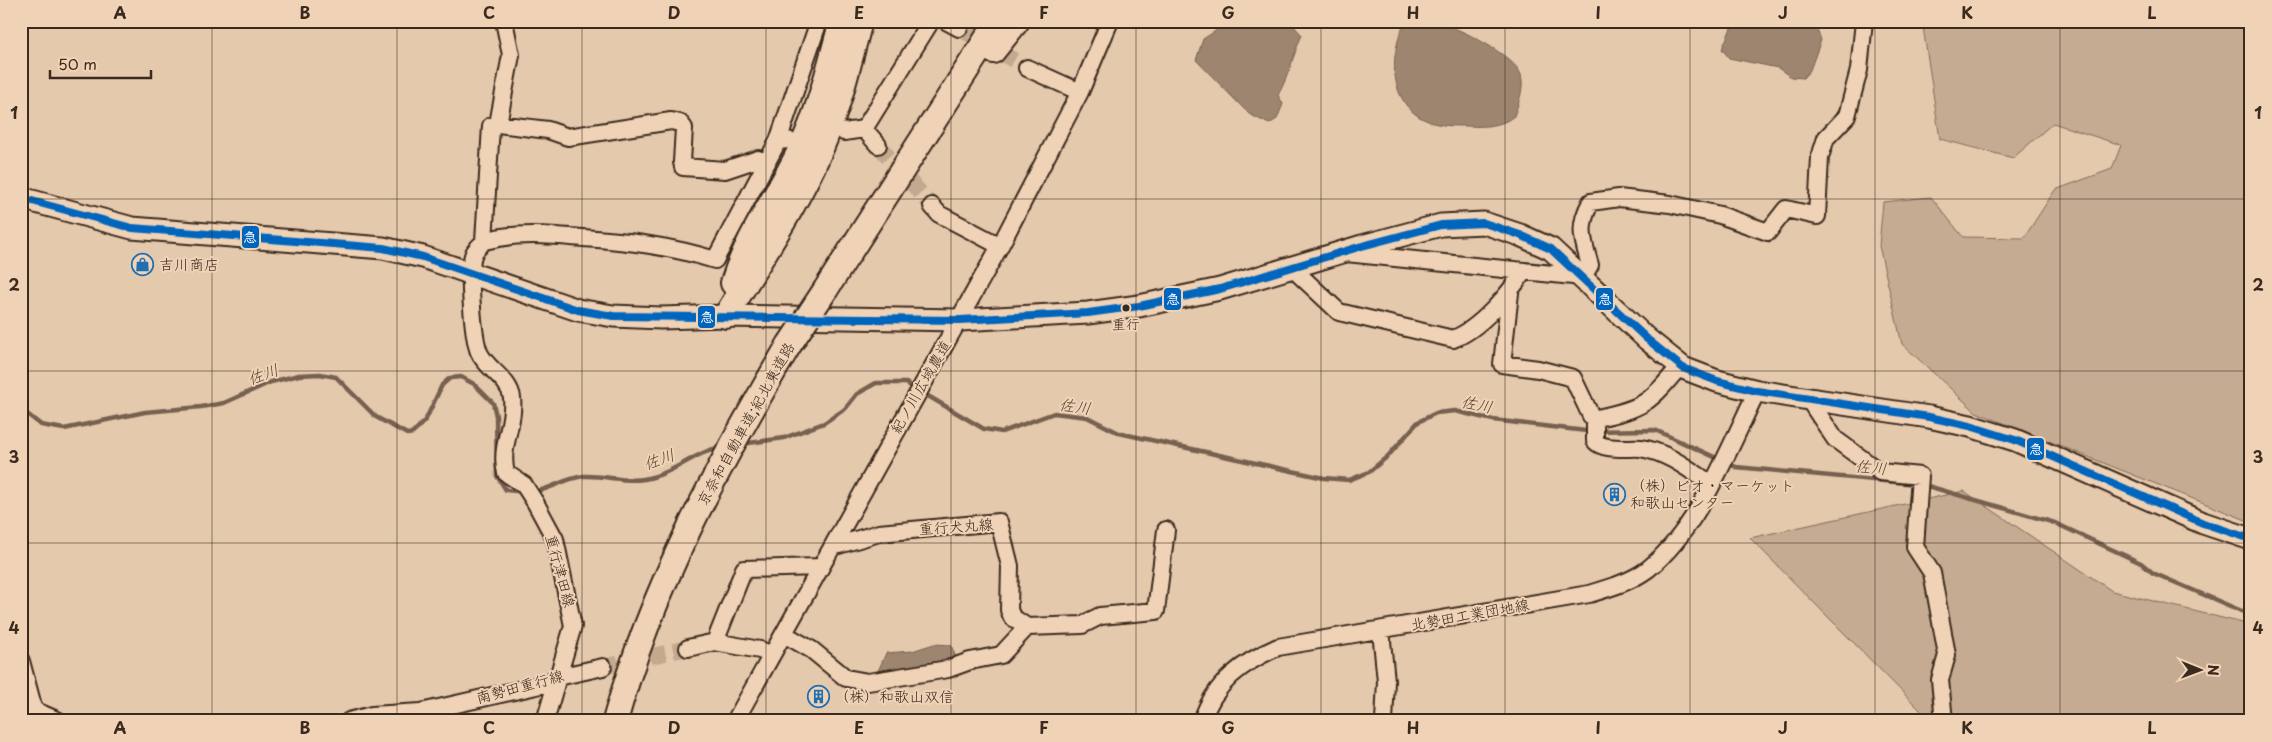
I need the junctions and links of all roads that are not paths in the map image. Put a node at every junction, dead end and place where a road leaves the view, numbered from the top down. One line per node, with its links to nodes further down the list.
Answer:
1 (504, 21): 13 (street)
2 (819, 21): 18 (street)
3 (842, 21): 30 (highway)
4 (860, 21): 30 (highway)
5 (931, 21): 14 (street)
6 (986, 21): 16 (highway)
7 (998, 21): 16 (highway, 京奈和自動車道;紀北東道路)
8 (1017, 21): 24 (highway)
9 (1110, 21): 12 (street, 紀ノ川広域農道)
10 (1864, 21): 28 (street)
11 (1027, 68): 12 (street)
12 (1080, 92): 22 (street, 紀ノ川広域農道)
13 (498, 124): 18 (street); 21 (street)
14 (864, 129): 15 (street); 17 (street)
15 (844, 132)
16 (925, 132): 24 (highway, 京奈和自動車道;紀北東道路)
17 (878, 145)
18 (767, 162): 21 (street)
19 (21, 198): 27 (main road)
20 (932, 206): 22 (street)
21 (484, 242): 27 (street)
22 (1000, 246): 31 (street, 紀ノ川広域農道)
23 (1339, 253): 25 (main road); 26 (street); 28 (main road)
24 (846, 257): 54 (highway, 京奈和自動車道;紀北東道路, bridge)
25 (1291, 267): 29 (street); 31 (main road)
26 (1524, 271): 28 (street); 29 (street)
27 (470, 274): 30 (main road); 49 (street, 重行津田線)
28 (1583, 277): 32 (main road)
29 (1510, 293): 35 (street)
30 (726, 316): 31 (main road)
31 (960, 320): 39 (street, 紀ノ川広域農道)
32 (1680, 366): 33 (main road); 35 (street)
33 (1757, 391): 34 (main road); 36 (street, 北勢田工業団地線)
34 (1809, 400): 38 (main road); 58 (street)
35 (1595, 427): 36 (street)
36 (1714, 479): 42 (street, 北勢田工業団地線)
37 (1166, 530): 41 (street)
38 (2251, 539)
39 (832, 547): 40 (street, 紀ノ川広域農道); 41 (street, 重行犬丸線)
40 (820, 567): 43 (street, 紀ノ川広域農道); 44 (street)
41 (1027, 627): 43 (street)
42 (1381, 631): 56 (street, 北勢田工業団地線); 57 (street)
43 (784, 634): 46 (street, 紀ノ川広域農道)
44 (715, 642): 45 (street); 46 (street)
45 (688, 648)
46 (772, 655): 55 (street, 紀ノ川広域農道)
47 (21, 661): 50 (street)
48 (603, 667): 49 (street, 南勢田重行線)
49 (558, 677): 52 (street, 南勢田重行線); 53 (street)
50 (30, 712): 51 (street)
51 (59, 721)
52 (349, 721)
53 (545, 721)
54 (616, 721)
55 (735, 721)
56 (1202, 721)
57 (1384, 721)
58 (1944, 721)

